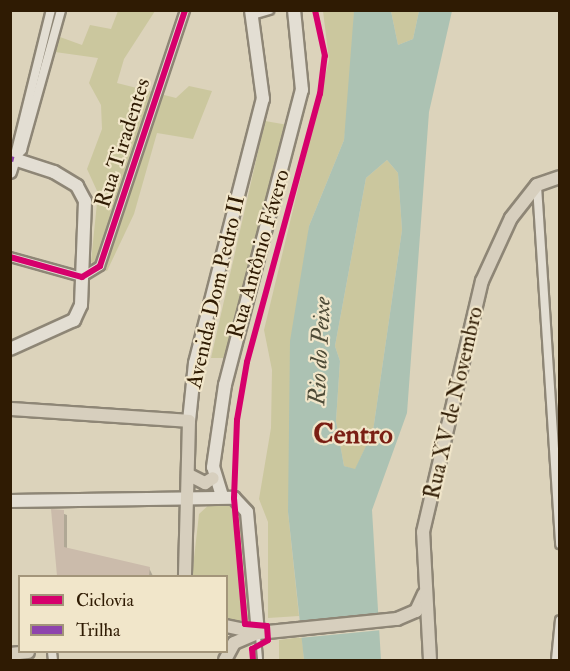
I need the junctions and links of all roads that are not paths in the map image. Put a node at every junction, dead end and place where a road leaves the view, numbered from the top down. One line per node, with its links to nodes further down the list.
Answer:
1 (51, 10): 7 (street)
2 (61, 10): 7 (street)
3 (185, 10): 12 (street, Rua Tiradentes)
4 (269, 10): 6 (street)
5 (294, 10): 17 (main road, Rua Antônio Fávero)
6 (251, 12): 15 (main road, Avenida Dom Pedro II)
7 (12, 159): 8 (main road); 12 (main road)
8 (10, 172)
9 (560, 177): 10 (main road)
10 (537, 185): 21 (street); 24 (main road, Rua XV de Novembro)
11 (10, 257): 12 (street)
12 (82, 277): 13 (main road)
13 (10, 349)
14 (10, 409): 15 (main road)
15 (189, 421): 16 (main road, Avenida Dom Pedro II)
16 (191, 476): 17 (main road); 18 (main road, Avenida Dom Pedro II)
17 (213, 477): 19 (main road)
18 (191, 495): 19 (main road); 20 (main road); 23 (main road, Avenida Dom Pedro II)
19 (222, 496): 28 (main road)
20 (10, 501)
21 (558, 517): 22 (street)
22 (560, 544)
23 (185, 575)
24 (425, 593): 25 (main road); 29 (main road, Rua XV de Novembro)
25 (392, 620): 28 (main road); 29 (main road)
26 (560, 620): 33 (street)
27 (228, 626): 28 (main road)
28 (258, 633): 30 (main road); 31 (lane)
29 (428, 639): 32 (main road, Rua XV de Novembro)
30 (225, 660)
31 (260, 660)
32 (430, 660)
33 (556, 660)

